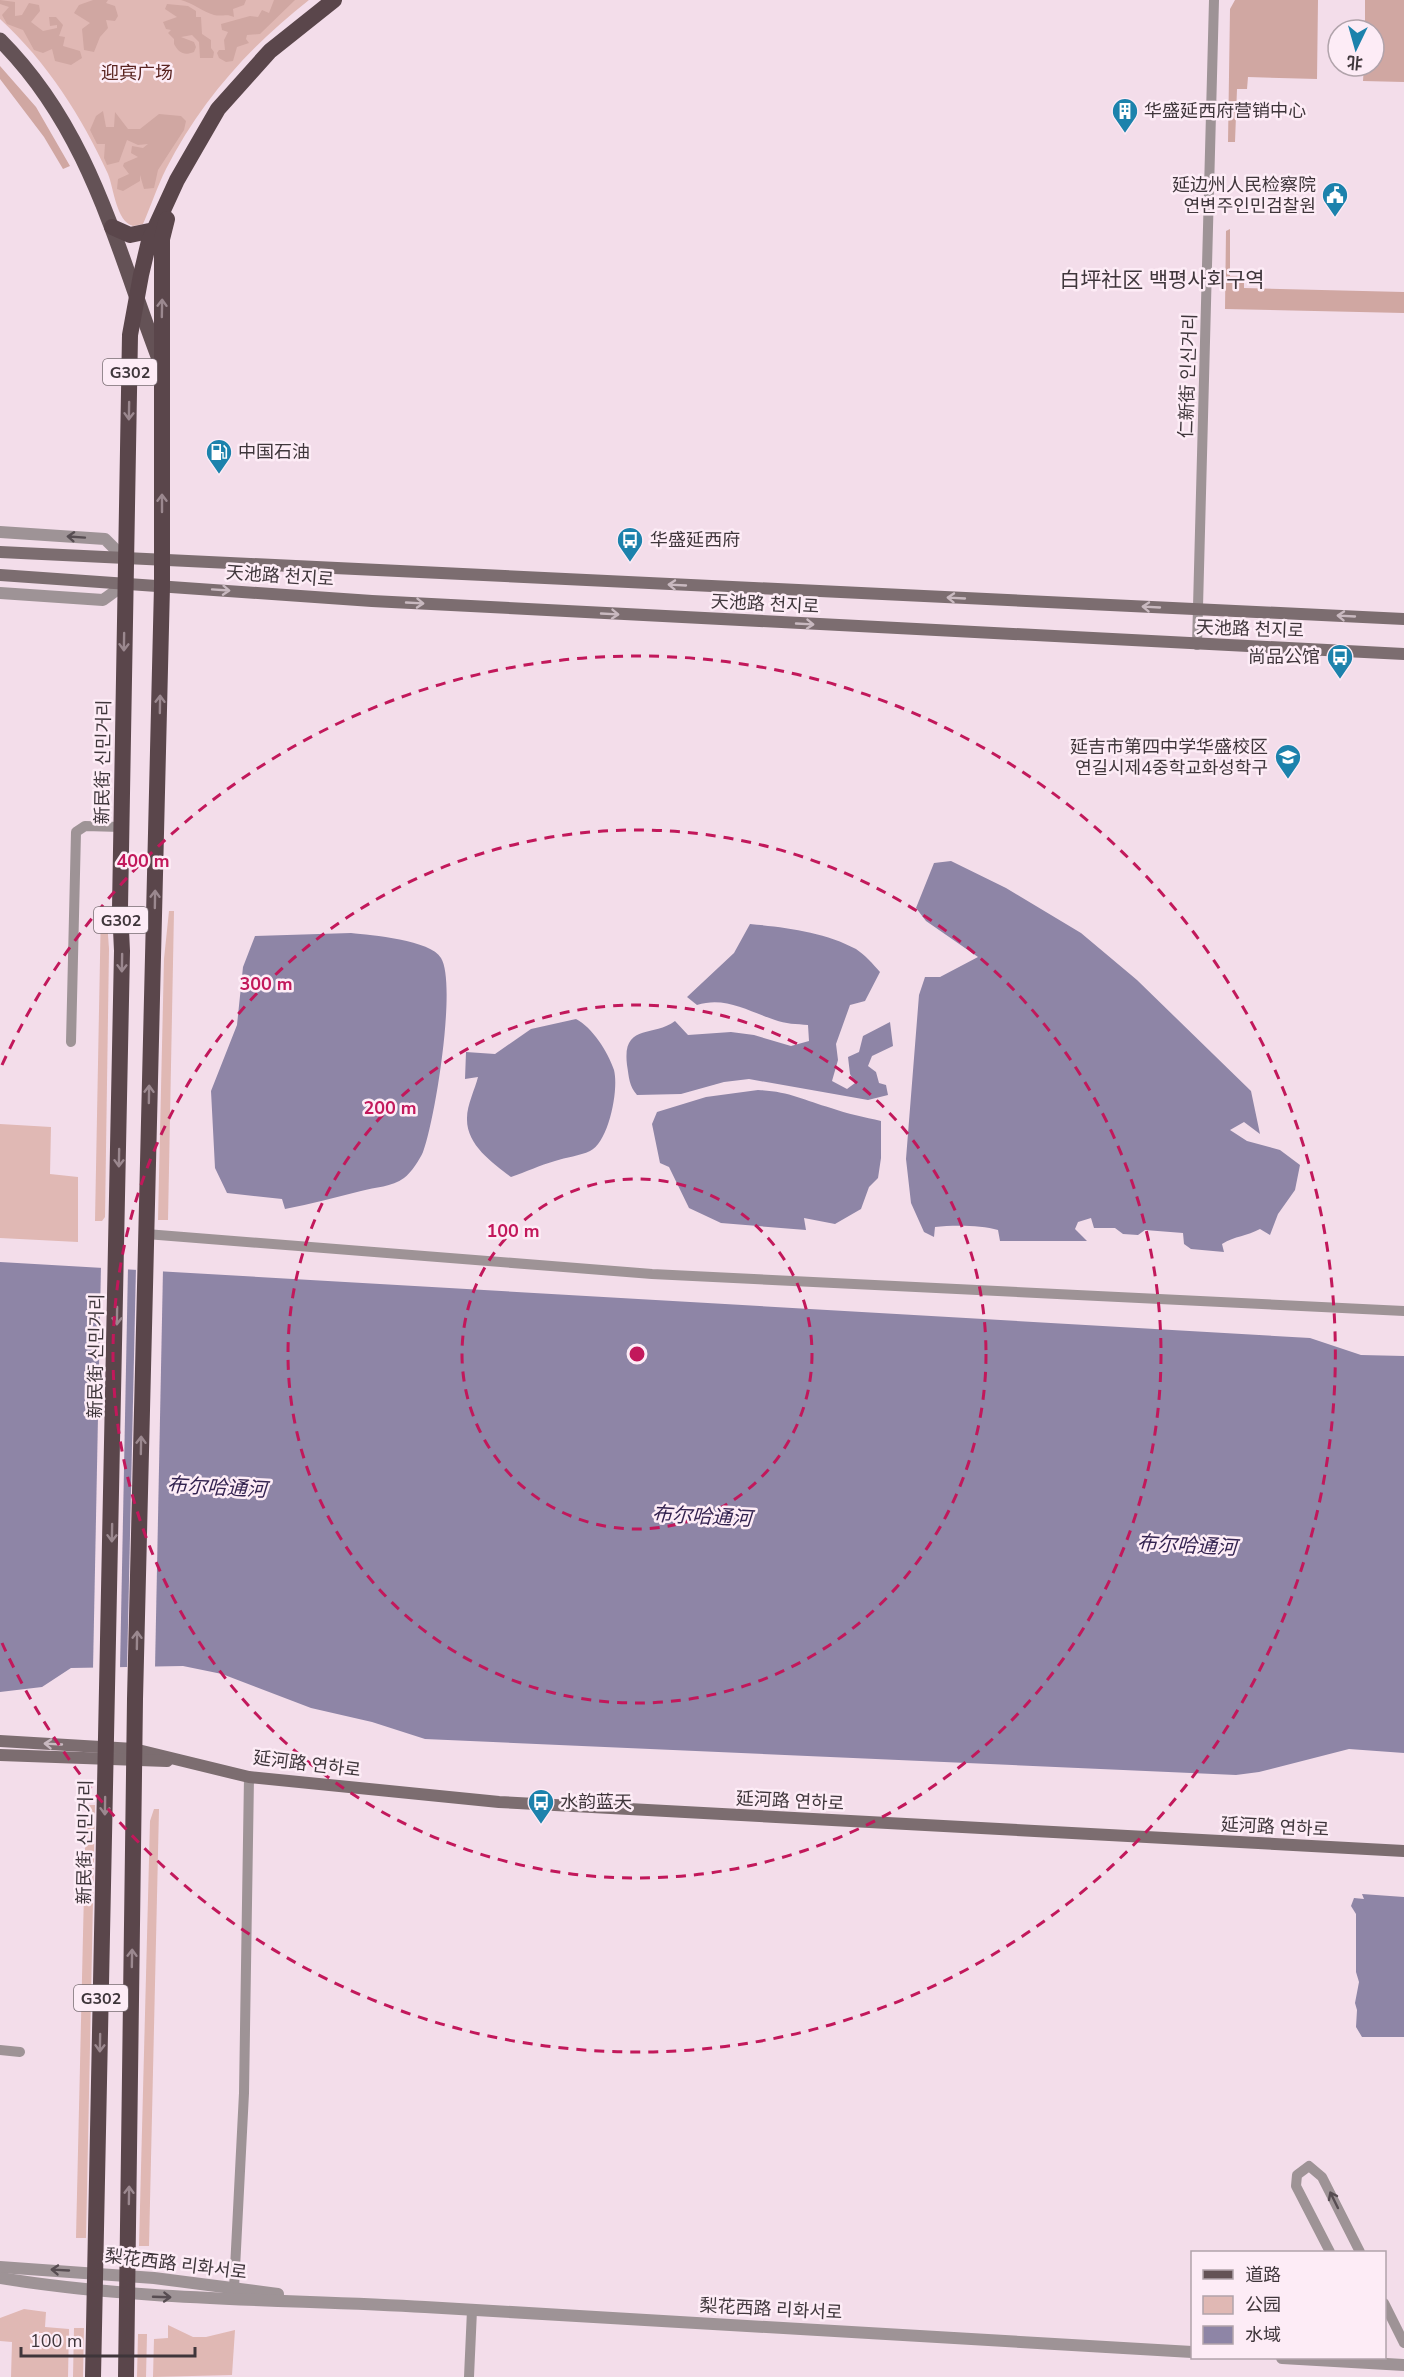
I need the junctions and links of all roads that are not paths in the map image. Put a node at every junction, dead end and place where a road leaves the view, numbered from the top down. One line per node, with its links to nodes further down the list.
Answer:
1 (1214, 0): 19 (street, 仁新街 인신거리)
2 (332, 1): 4 (highway, 新民街 신민거리 / G302)
3 (0, 40): 5 (main road, 新民街 신민거리)
4 (172, 191): 6 (highway, 新民街 신민거리 / G302); 10 (highway, 新民街 신민거리 / G302, one-way to 4)
5 (112, 227): 6 (highway); 7 (main road, 新民街 신민거리)
6 (154, 230): 8 (highway, 新民街 신민거리 / G302)
7 (121, 256): 8 (main road, 新民街 신민거리); 9 (main road, 新民街 신민거리)
8 (137, 301): 9 (highway, 新民街 신민거리 / G302); 10 (main road, 新民街 신민거리)
9 (130, 335): 13 (highway, 新民街 신민거리 / G302, one-way to 13)
10 (161, 365): 14 (highway, 新民街 신민거리 / G302, one-way to 10)
11 (0, 532): 13 (street, one-way to 11)
12 (0, 552): 13 (main road, 天池路 천지로)
13 (126, 560): 14 (main road, 天池路 천지로); 16 (highway, 新民街 신민거리 / G302)
14 (163, 561): 17 (highway, 新民街 신민거리 / G302); 19 (main road, 天池路 천지로, one-way to 14)
15 (0, 575): 16 (main road, 天池路 천지로)
16 (125, 584): 17 (main road, 天池路 천지로); 18 (street); 23 (highway, 新民街 신민거리 / G302, one-way to 23)
17 (162, 586): 21 (main road, 天池路 천지로, one-way to 21); 26 (highway, 新民街 신민거리 / G302, one-way to 17)
18 (0, 593)
19 (1198, 610): 20 (main road, 天池路 천지로, one-way to 19); 21 (street, 仁新街 인신거리)
20 (1404, 619)
21 (1197, 645): 22 (main road, 天池路 천지로)
22 (1404, 654)
23 (121, 827): 24 (street); 25 (highway, 新民街 신민거리 / G302, one-way to 25)
24 (71, 1042)
25 (117, 1224): 26 (highway); 29 (highway, 新民街 신민거리 / G302, one-way to 29)
26 (146, 1229): 27 (street); 31 (highway, 新民街 신민거리 / G302, one-way to 26)
27 (1404, 1311)
28 (0, 1742): 29 (main road, 延河路 연하로, one-way to 28)
29 (106, 1754): 30 (main road, 延河路 연하로); 31 (main road, 延河路 연하로); 49 (highway, 新民街 신민거리 / G302, one-way to 49)
30 (0, 1755)
31 (134, 1755): 32 (main road, 延河路 연하로); 50 (highway, 新民街 신민거리 / G302, one-way to 31)
32 (249, 1777): 33 (main road, 延河路 연하로); 40 (street)
33 (1404, 1851)
34 (0, 2050): 35 (street)
35 (20, 2052)
36 (1329, 2251): 37 (street, one-way to 36)
37 (1358, 2251)
38 (0, 2267): 40 (street, 梨花西路 리화서로, one-way to 38)
39 (0, 2278): 41 (street, 梨花西路 리화서로, one-way to 41)
40 (234, 2288): 41 (street, 梨花西路 리화서로)
41 (348, 2303): 43 (street, 梨花西路 리화서로)
42 (1386, 2307): 44 (street)
43 (472, 2310): 45 (street, 梨花西路 리화서로); 51 (street)
44 (1404, 2343)
45 (1191, 2352)
46 (1316, 2359): 47 (street)
47 (1384, 2361): 48 (street); 52 (street)
48 (1404, 2365)
49 (93, 2377)
50 (126, 2377)
51 (469, 2377)
52 (1392, 2377)

